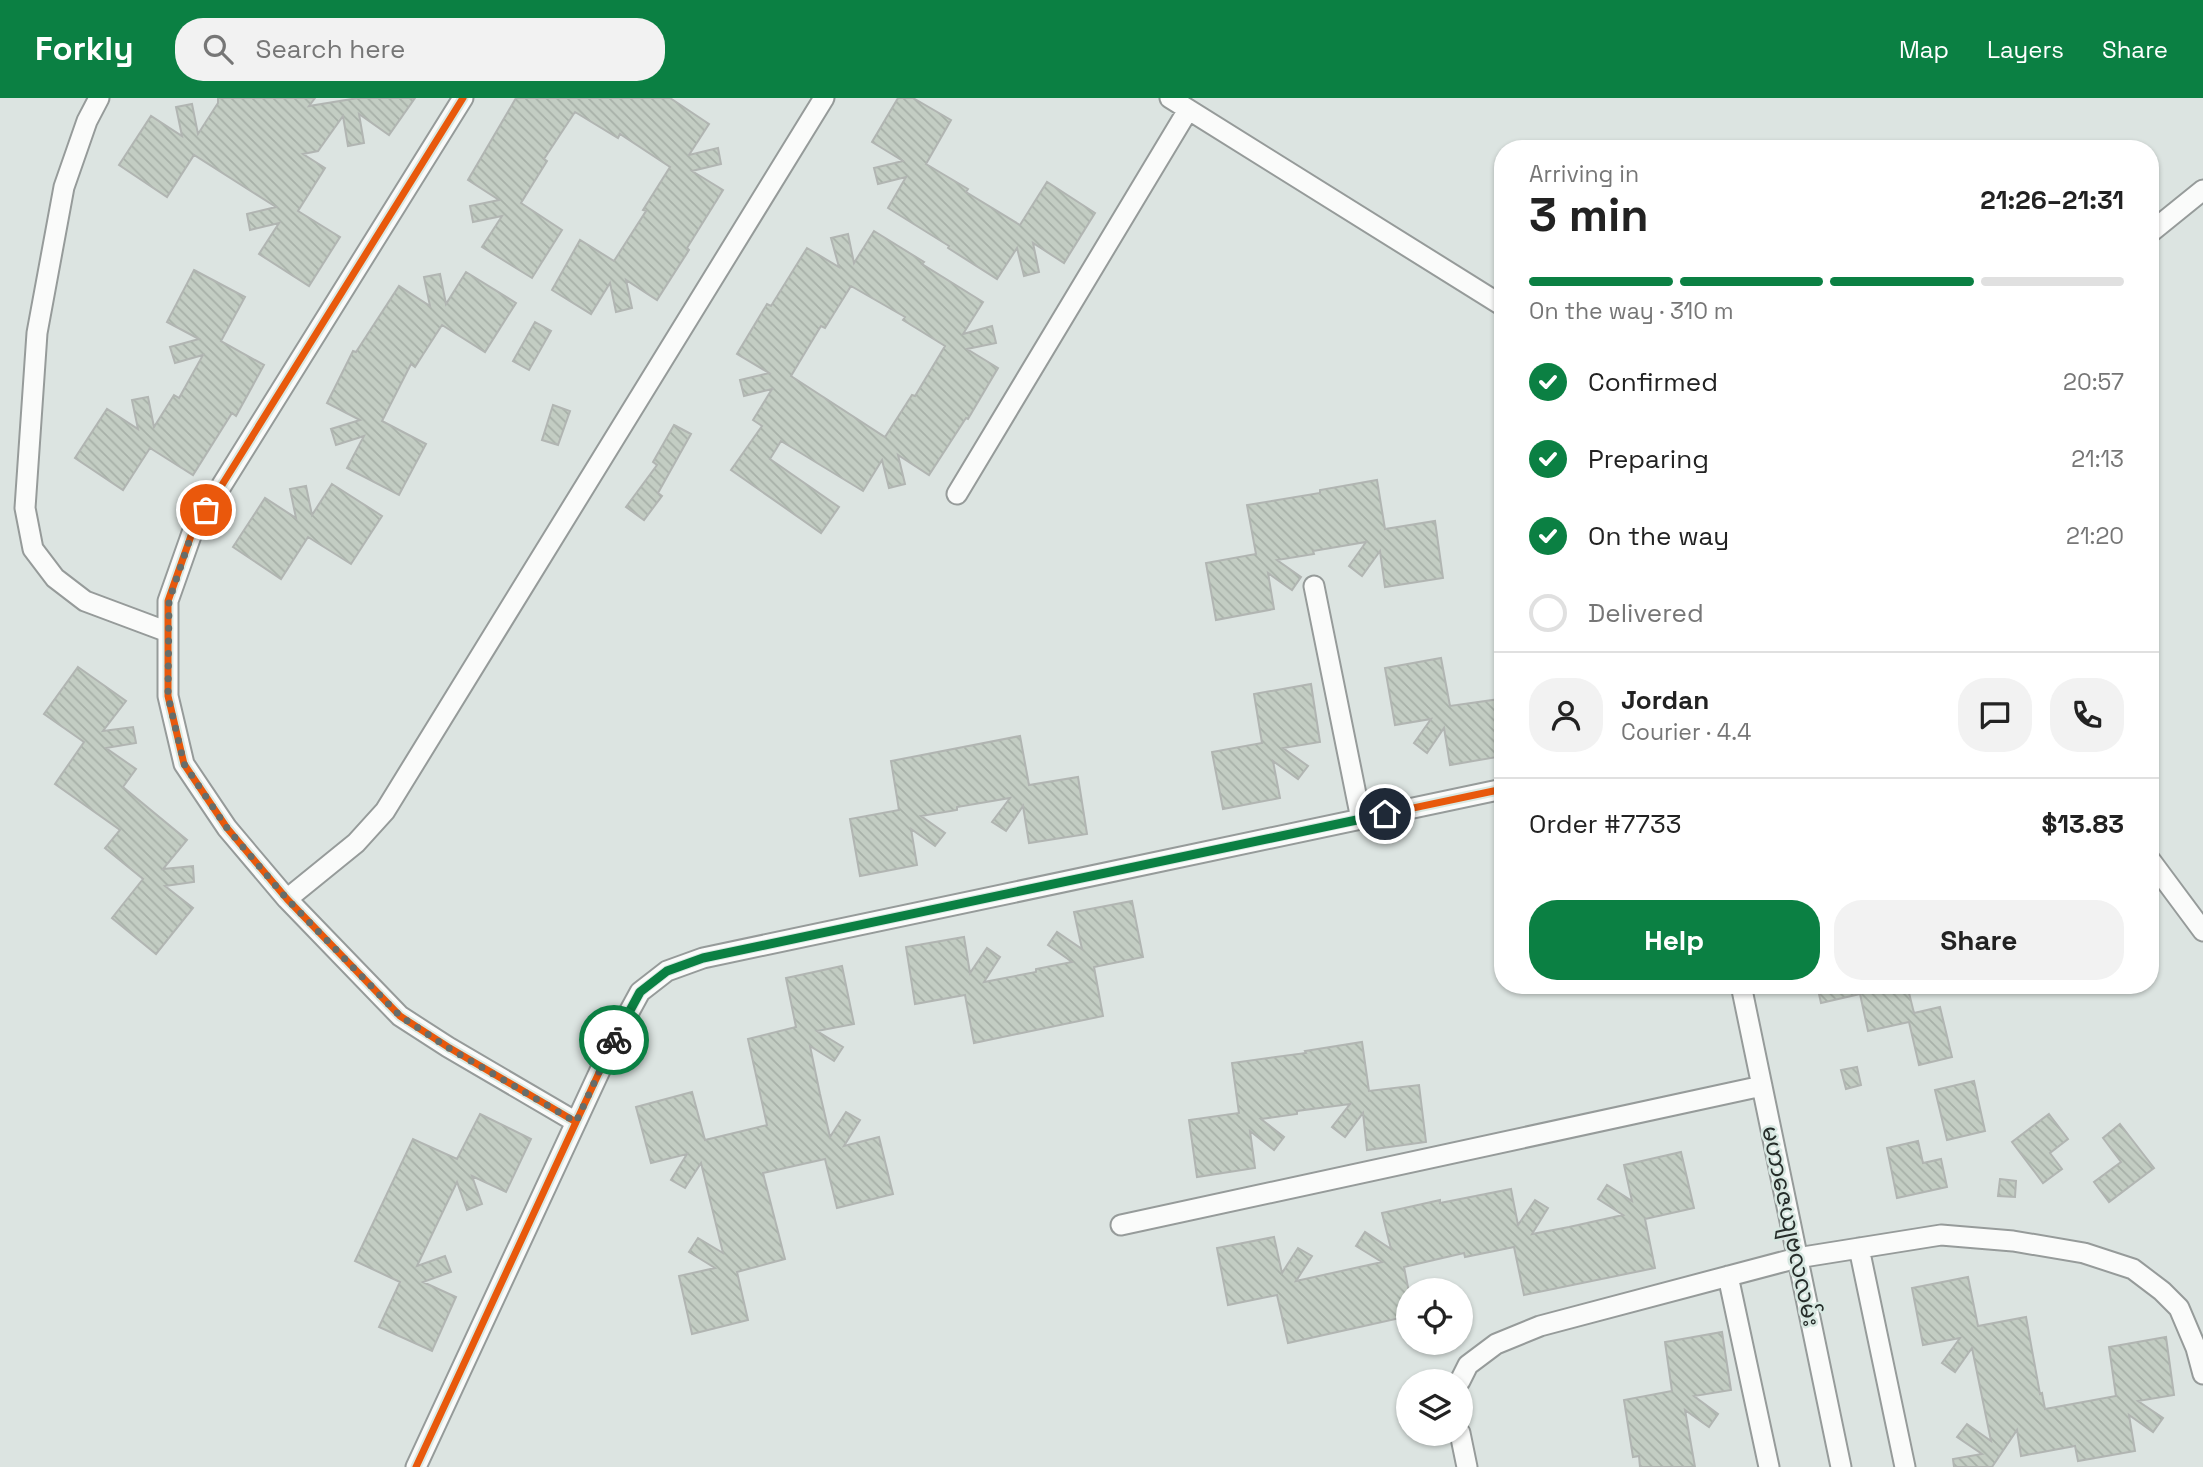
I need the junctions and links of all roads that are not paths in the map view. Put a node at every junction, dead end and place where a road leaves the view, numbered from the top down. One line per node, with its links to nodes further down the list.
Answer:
1 (99, 98): 11 (street)
2 (463, 98): 11 (street)
3 (824, 98): 15 (street)
4 (1170, 98): 5 (street)
5 (1188, 110): 8 (street); 9 (street)
6 (2203, 190): 7 (street)
7 (2159, 226)
8 (1494, 300)
9 (957, 494)
10 (1314, 586): 13 (street)
11 (169, 632): 15 (street)
12 (1494, 791): 13 (street)
13 (1361, 819): 19 (street)
14 (2159, 872): 16 (street)
15 (287, 899): 19 (street)
16 (2203, 931)
17 (1743, 994): 18 (street, မဟာဇေယျဗလလမ်း)
18 (1762, 1086): 20 (street); 22 (street, မဟာဇေယျဗလလမ်း)
19 (576, 1122): 27 (street)
20 (1121, 1225)
21 (1859, 1248): 22 (street); 25 (street); 31 (street)
22 (1797, 1258): 23 (street); 30 (street, မဟာဇေယျဗလလမ်း)
23 (1728, 1276): 24 (street); 29 (street)
24 (1466, 1369)
25 (2203, 1374)
26 (1463, 1446): 28 (street)
27 (416, 1467)
28 (1467, 1467)
29 (1769, 1467)
30 (1841, 1467)
31 (1905, 1467)

